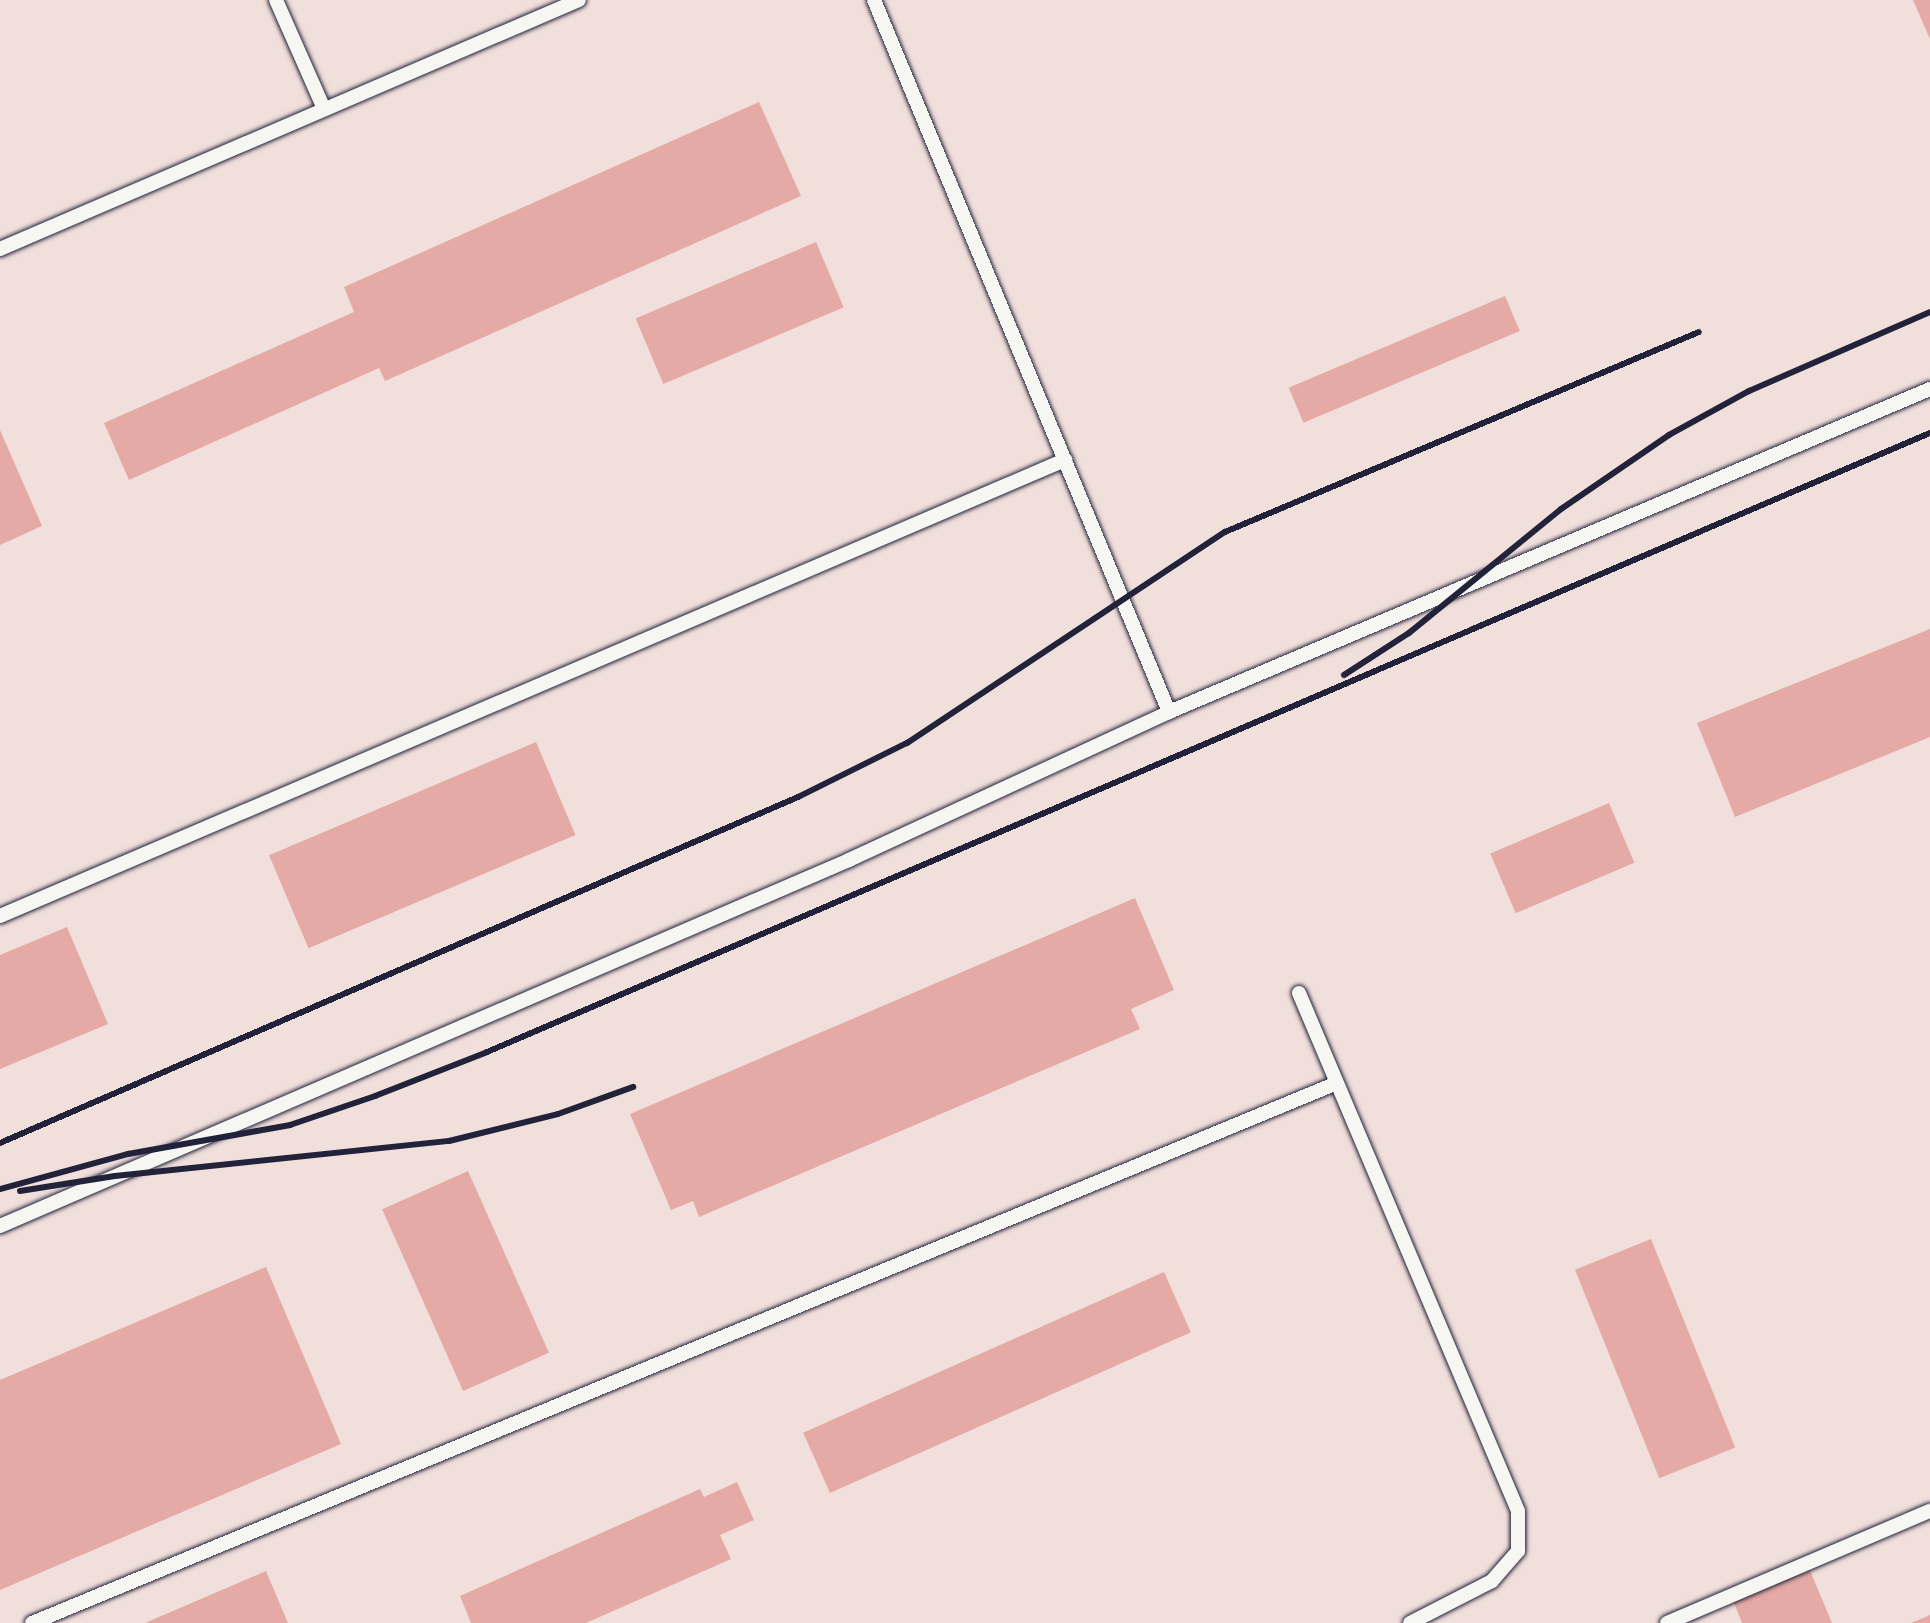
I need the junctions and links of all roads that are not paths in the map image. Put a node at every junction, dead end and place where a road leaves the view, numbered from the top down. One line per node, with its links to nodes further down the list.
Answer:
1 (276, 0): 4 (lane)
2 (579, 0): 4 (lane)
3 (874, 0): 7 (lane)
4 (324, 109): 5 (lane)
5 (0, 249)
6 (1930, 389): 8 (lane)
7 (1065, 460): 8 (lane); 9 (lane)
8 (1169, 712): 12 (lane)
9 (0, 916)
10 (1299, 993): 11 (lane)
11 (1337, 1083): 14 (lane); 15 (lane)
12 (0, 1226)
13 (1930, 1511): 16 (lane)
14 (32, 1623)
15 (1410, 1623)
16 (1667, 1623)

